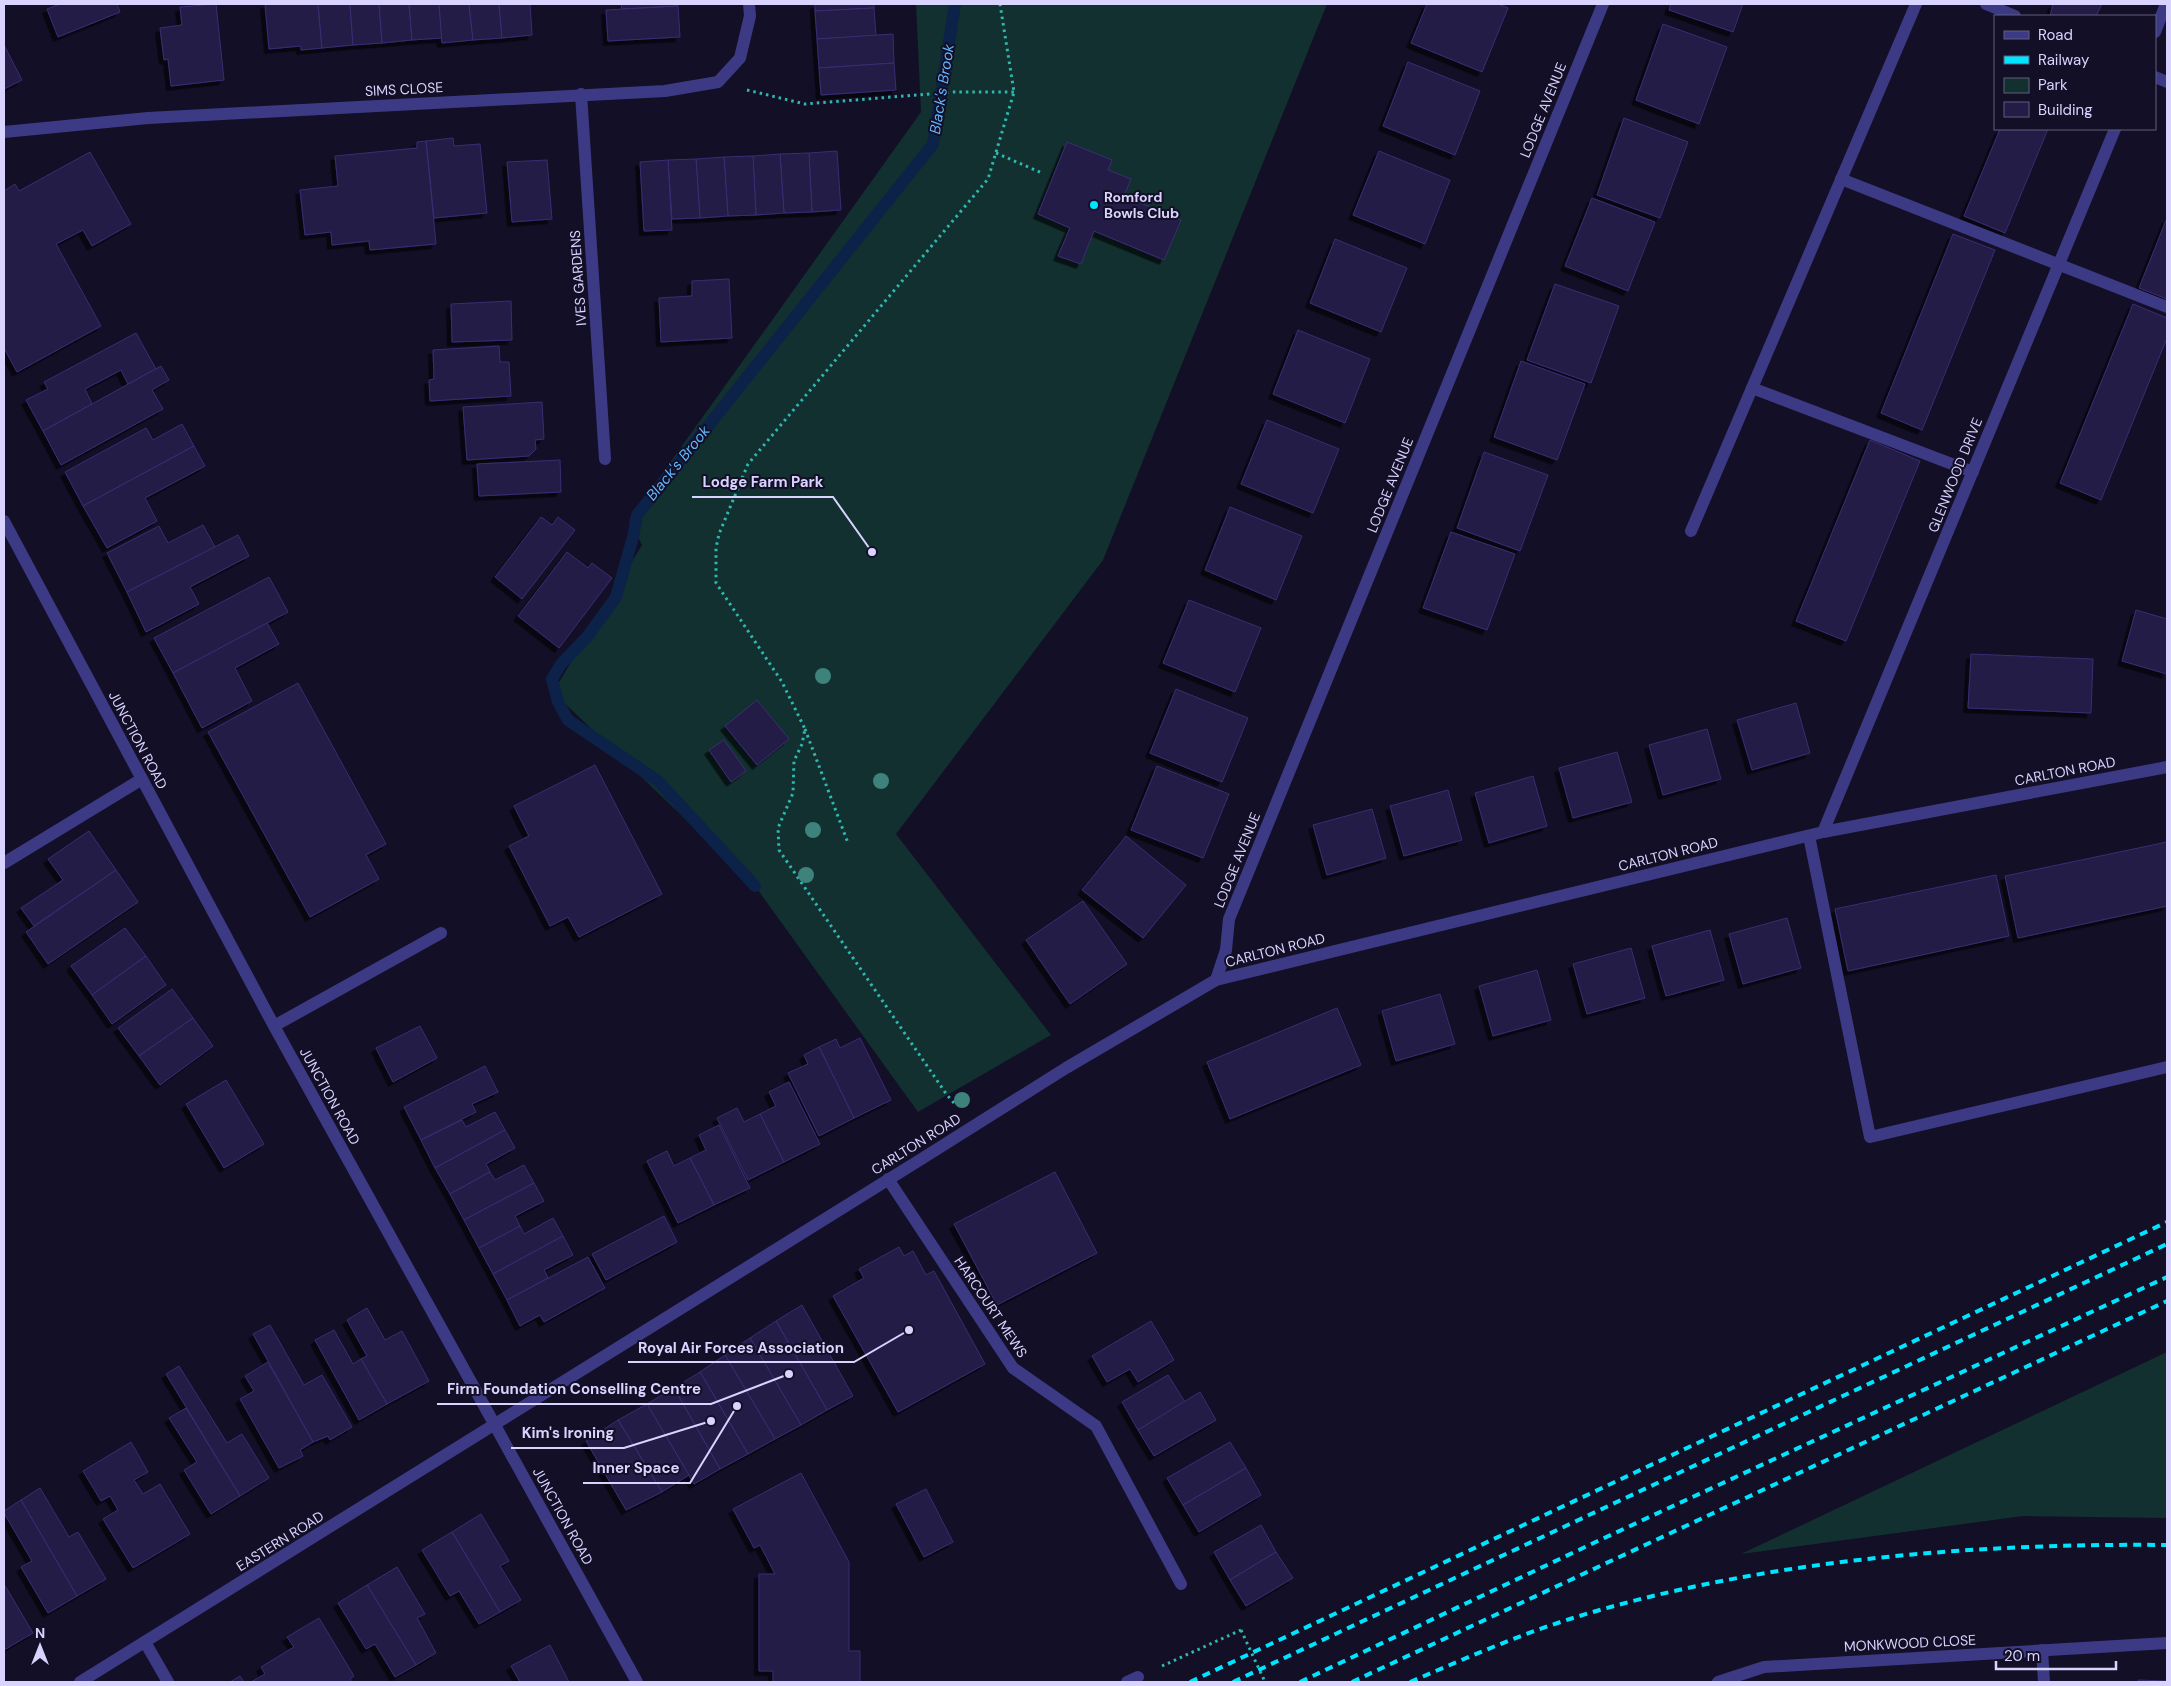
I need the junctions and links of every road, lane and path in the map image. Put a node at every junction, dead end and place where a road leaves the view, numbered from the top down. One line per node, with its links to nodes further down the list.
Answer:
1 (749, 4): 9 (street)
2 (1000, 4): 10 (path)
3 (1602, 4): 32 (street, LODGE AVENUE)
4 (1916, 4): 16 (street)
5 (1986, 4): 7 (street)
6 (2166, 4): 8 (street)
7 (2013, 15)
8 (2156, 29)
9 (718, 82): 10 (path); 11 (street, SIMS CLOSE)
10 (1014, 92): 14 (path)
11 (581, 94): 13 (street, SIMS CLOSE); 20 (street, IVES GARDENS)
12 (2115, 130): 17 (street, GLENWOOD DRIVE)
13 (4, 132)
14 (996, 153): 15 (path); 24 (path)
15 (1042, 173)
16 (1841, 179): 17 (street); 19 (street)
17 (2059, 264): 18 (street); 21 (street, GLENWOOD DRIVE)
18 (2167, 306)
19 (1752, 388): 21 (street); 23 (street)
20 (605, 459)
21 (1973, 472): 27 (street, GLENWOOD DRIVE)
22 (4, 521): 26 (street, JUNCTION ROAD)
23 (1691, 531)
24 (805, 729): 29 (path); 35 (path)
25 (2167, 767): 27 (street, CARLTON ROAD)
26 (142, 779): 30 (street); 33 (street, JUNCTION ROAD)
27 (1824, 832): 28 (street, CARLTON ROAD)
28 (1809, 836): 32 (street, CARLTON ROAD); 34 (street)
29 (848, 843)
30 (4, 864)
31 (441, 933): 33 (street)
32 (1216, 980): 36 (street, CARLTON ROAD)
33 (274, 1026): 37 (street, JUNCTION ROAD)
34 (2167, 1067)
35 (954, 1103)
36 (888, 1179): 37 (street, CARLTON ROAD); 38 (street, HARCOURT MEWS)
37 (495, 1424): 39 (street, EASTERN ROAD); 45 (street, JUNCTION ROAD)
38 (1181, 1584)
39 (145, 1642): 43 (street, EASTERN ROAD); 44 (street)
40 (2167, 1642): 41 (street, MONKWOOD CLOSE)
41 (2042, 1650): 47 (street, MONKWOOD CLOSE); 48 (street)
42 (1132, 1680): 46 (path, bridge)
43 (80, 1682)
44 (168, 1682)
45 (637, 1682)
46 (1265, 1682)
47 (1718, 1682)
48 (2044, 1682)

